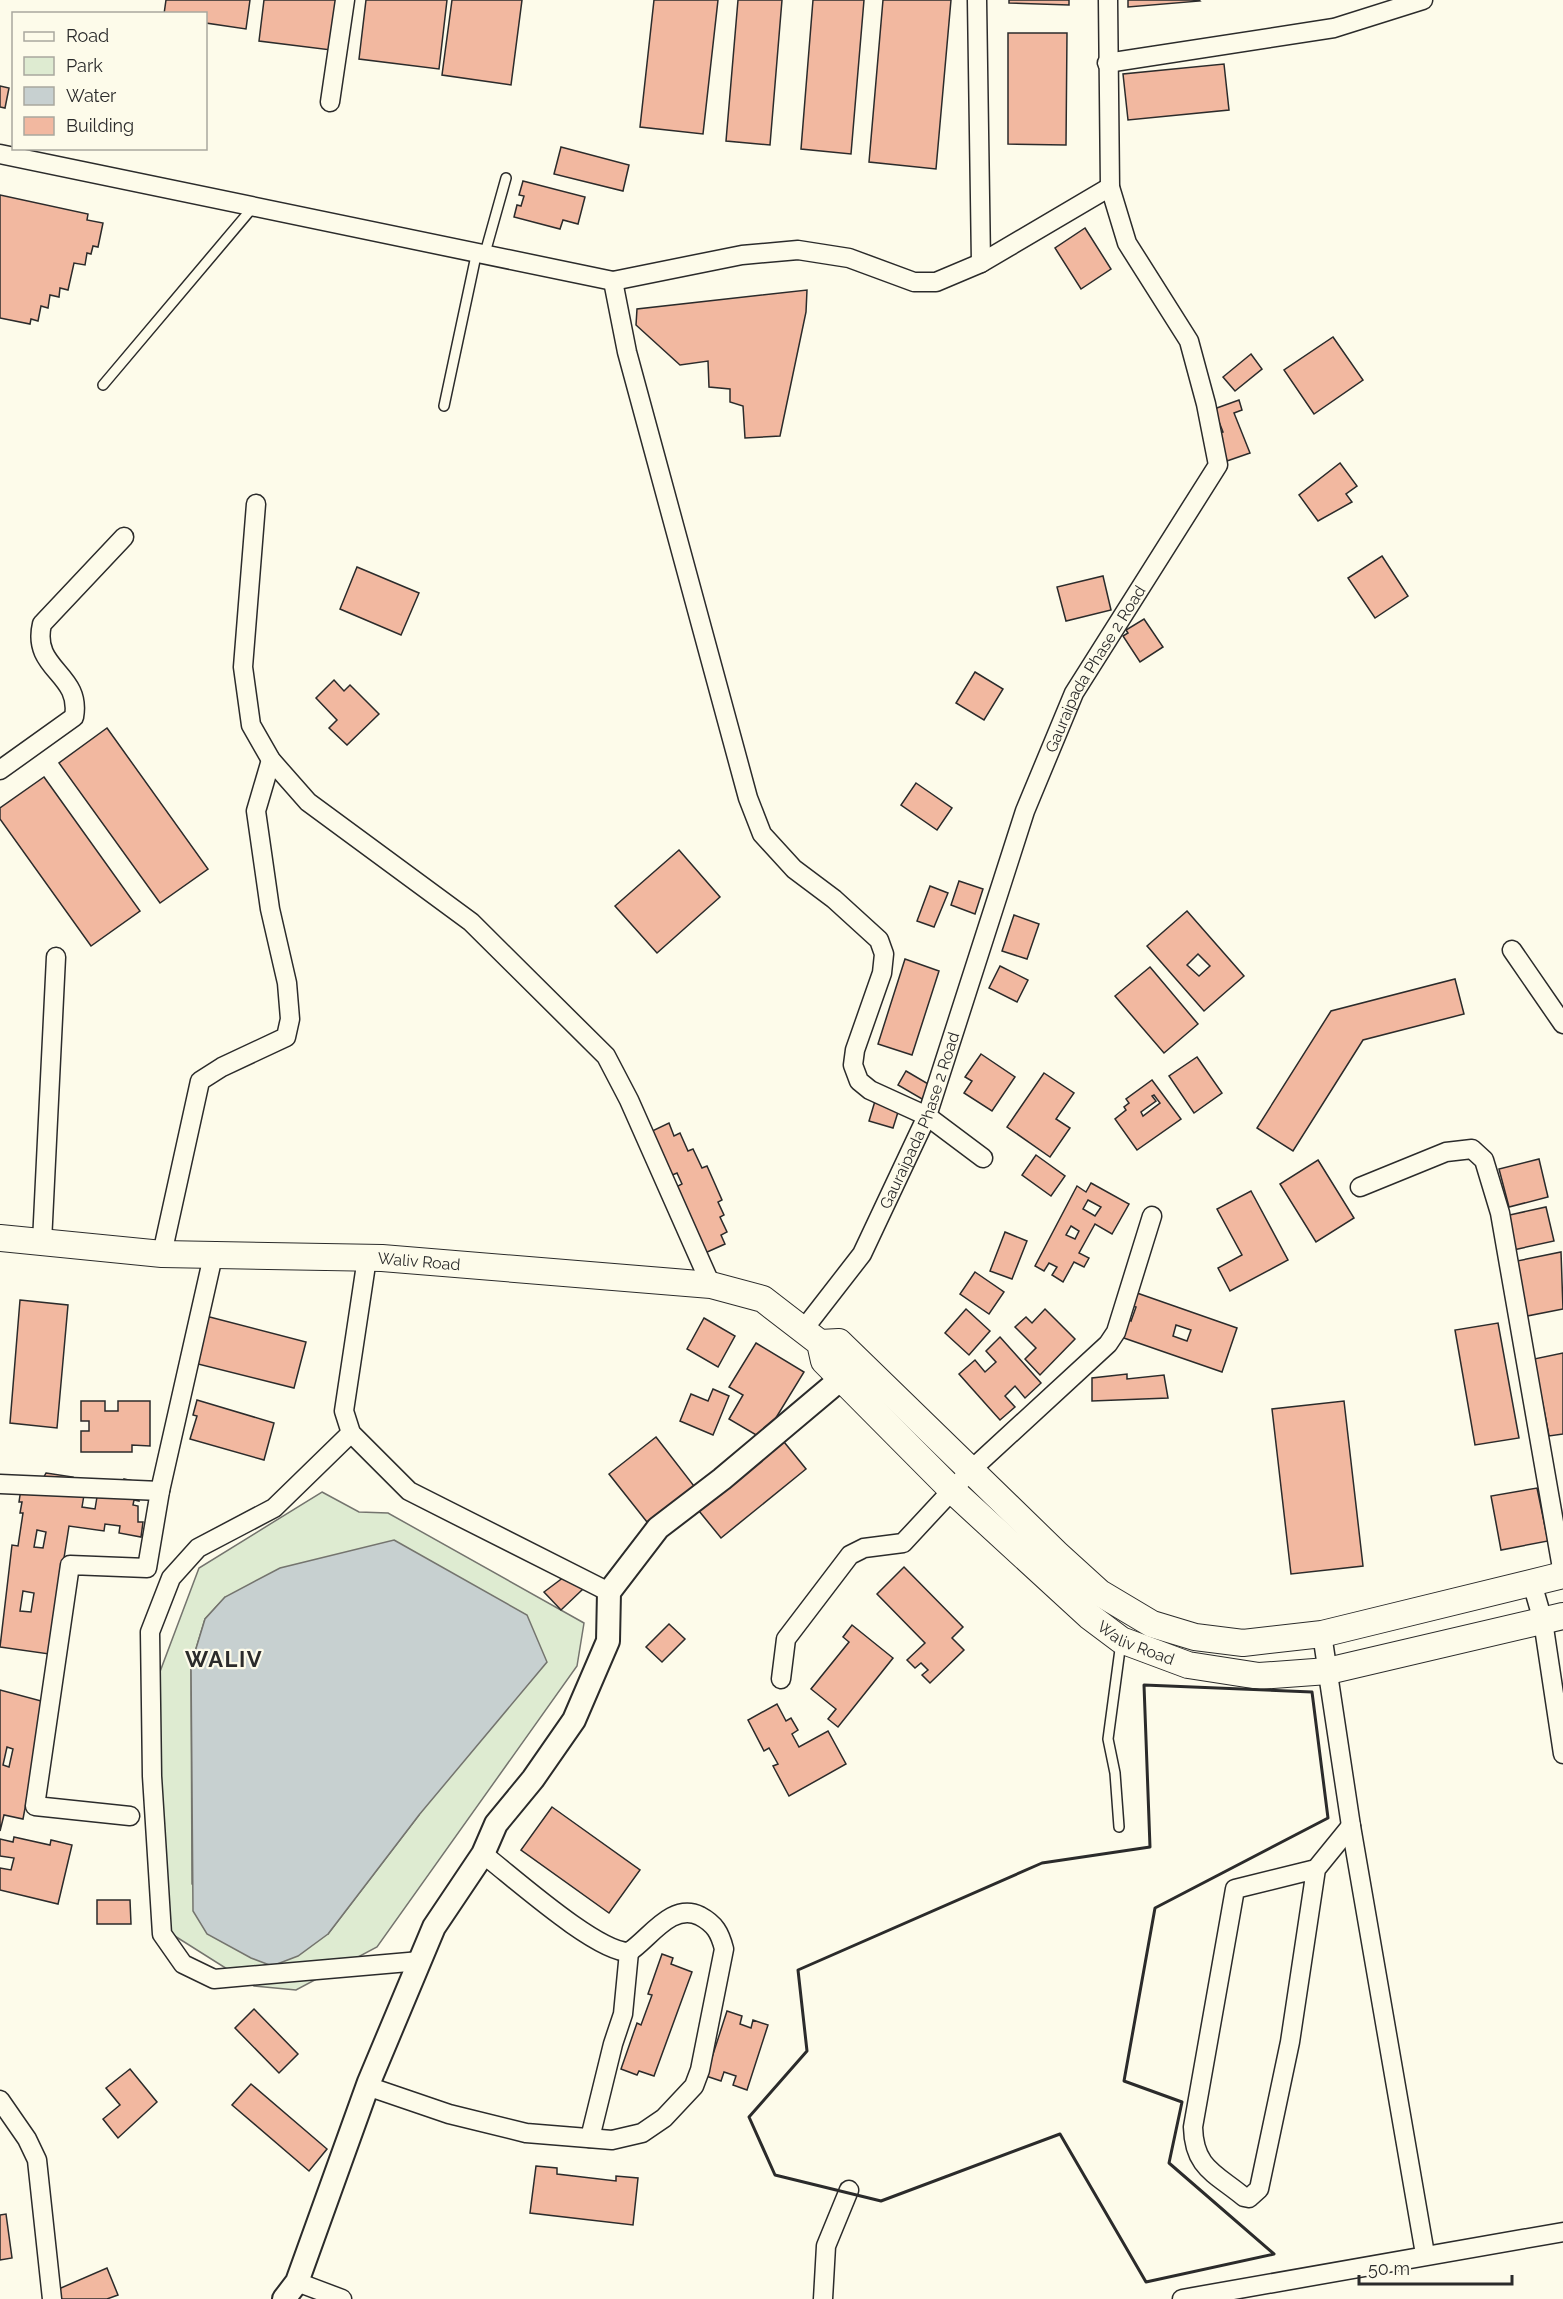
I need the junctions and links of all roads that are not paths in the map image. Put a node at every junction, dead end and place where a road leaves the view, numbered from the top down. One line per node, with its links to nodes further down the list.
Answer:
1 (345, 0): 6 (street)
2 (977, 0): 12 (street)
3 (1108, 0): 5 (street, Gauraipada Phase 2 Road)
4 (1423, 0): 5 (street)
5 (1107, 63): 9 (street, Gauraipada Phase 2 Road)
6 (330, 102)
7 (0, 154): 10 (street)
8 (506, 178): 11 (lane)
9 (1110, 187): 12 (street); 23 (street, Gauraipada Phase 2 Road)
10 (254, 206): 11 (street); 14 (lane)
11 (481, 252): 13 (street); 15 (lane)
12 (981, 263): 13 (street)
13 (613, 281): 23 (street)
14 (103, 385)
15 (444, 406)
16 (256, 504): 18 (street)
17 (124, 537): 19 (street)
18 (271, 760): 29 (street); 32 (street)
19 (0, 770)
20 (1512, 950): 22 (street)
21 (56, 957): 28 (street)
22 (1563, 1024)
23 (927, 1116): 24 (street); 33 (street, Gauraipada Phase 2 Road)
24 (983, 1158)
25 (1360, 1187): 41 (street)
26 (1152, 1216): 37 (street)
27 (0, 1238): 28 (main road, Waliv Road)
28 (42, 1242): 29 (main road, Waliv Road)
29 (162, 1254): 30 (main road, Waliv Road)
30 (213, 1256): 31 (main road, Waliv Road); 39 (street)
31 (367, 1258): 32 (main road, Waliv Road); 36 (street)
32 (711, 1285): 33 (main road, Waliv Road)
33 (811, 1336): 34 (main road, Waliv Road); 35 (main road, Waliv Road)
34 (861, 1362): 35 (street); 37 (main road, Waliv Road)
35 (842, 1378): 40 (main road, Waliv Road); 43 (street)
36 (351, 1433): 43 (street); 56 (street)
37 (970, 1472): 40 (street); 45 (main road, Waliv Road)
38 (0, 1484): 39 (street)
39 (160, 1491): 50 (street)
40 (954, 1492): 46 (main road, Waliv Road); 48 (street)
41 (1563, 1575): 42 (main road, Waliv Road)
42 (1532, 1583): 44 (street); 45 (main road, Waliv Road)
43 (609, 1592): 53 (street)
44 (1553, 1619): 47 (main road, Waliv Road); 49 (street)
45 (1322, 1634): 47 (street)
46 (1121, 1640): 47 (main road, Waliv Road); 52 (lane)
47 (1328, 1671): 51 (street)
48 (781, 1679)
49 (1563, 1754)
50 (130, 1816)
51 (1351, 1826): 54 (street); 62 (street)
52 (1119, 1827)
53 (483, 1854): 55 (street); 56 (street)
54 (1316, 1869): 54 (street)
55 (629, 1952): 59 (street); 59 (street)
56 (420, 1961): 57 (street)
57 (367, 2086): 59 (street); 63 (street)
58 (0, 2100): 65 (street)
59 (590, 2138)
60 (849, 2190): 67 (street)
61 (1563, 2232): 62 (street)
62 (1425, 2254): 64 (street)
63 (290, 2291): 66 (street)
64 (1217, 2296): 68 (street)
65 (52, 2299)
66 (342, 2299)
67 (823, 2299)
68 (1182, 2299)

